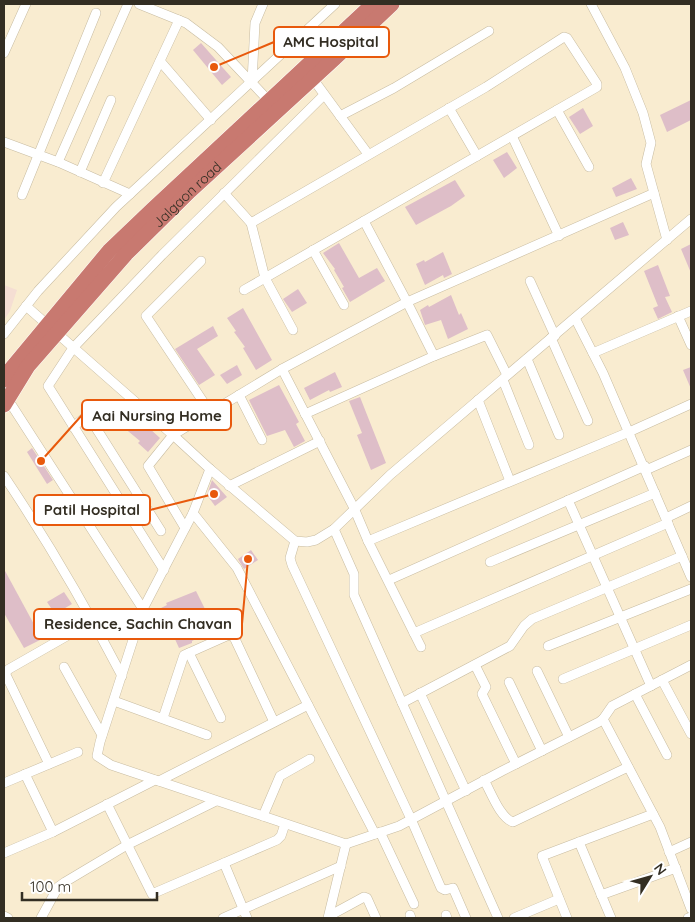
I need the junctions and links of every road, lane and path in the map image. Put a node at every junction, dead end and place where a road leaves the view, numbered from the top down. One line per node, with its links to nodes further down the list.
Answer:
1 (26, 4): 12 (street)
2 (128, 4): 28 (street)
3 (139, 4): 10 (street)
4 (263, 4): 15 (street)
5 (335, 4): 15 (street)
6 (373, 4): 18 (highway, Jalgaon road)
7 (392, 4): 14 (highway, Jalgaon road)
8 (591, 4): 33 (street)
9 (96, 13): 25 (street)
10 (179, 20): 13 (street); 15 (street)
11 (488, 31): 21 (street)
12 (4, 53)
13 (160, 61): 22 (street); 31 (street)
14 (312, 79): 16 (street); 52 (highway, Jalgaon road)
15 (252, 82): 18 (street); 22 (street)
16 (324, 94): 21 (street); 32 (street)
17 (111, 100): 30 (street)
18 (269, 101): 52 (highway, Jalgaon road)
19 (449, 108): 20 (street); 26 (street); 27 (street)
20 (558, 110): 23 (street); 29 (street)
21 (340, 116): 26 (street)
22 (211, 120): 34 (street)
23 (512, 136): 27 (street); 39 (street)
24 (4, 142): 25 (street)
25 (38, 154): 28 (street); 35 (street)
26 (368, 154): 38 (street)
27 (477, 156): 37 (street)
28 (58, 162): 30 (street)
29 (589, 167)
30 (80, 172): 31 (street)
31 (103, 183): 34 (street)
32 (224, 193): 38 (street); 57 (street)
33 (654, 193): 39 (street); 40 (street)
34 (130, 194): 48 (street)
35 (22, 195)
36 (691, 219): 40 (street)
37 (364, 221): 41 (street); 46 (street)
38 (251, 223): 43 (street)
39 (559, 236): 46 (street)
40 (667, 240): 51 (street)
41 (313, 250): 43 (street); 47 (street)
42 (201, 261): 68 (street)
43 (265, 278): 45 (street); 53 (street)
44 (530, 282): 55 (street)
45 (244, 290)
46 (407, 302): 59 (street); 61 (street)
47 (344, 305)
48 (26, 306): 52 (street); 54 (street)
49 (691, 311): 50 (street)
50 (678, 316): 56 (street); 58 (street)
51 (576, 318): 55 (street); 58 (street)
52 (52, 329): 57 (street); 63 (highway, Jalgaon road); 66 (highway, Jalgaon road)
53 (292, 330)
54 (4, 334)
55 (553, 337): 60 (street); 70 (street)
56 (691, 345)
57 (73, 348): 71 (street); 73 (street)
58 (594, 354): 72 (street)
59 (434, 356): 62 (street); 69 (street)
60 (527, 359): 62 (street); 74 (street)
61 (282, 369): 64 (street); 69 (street)
62 (505, 378): 65 (street); 77 (street)
63 (4, 380)
64 (239, 395): 68 (street); 75 (street)
65 (478, 400): 82 (street); 87 (street)
66 (6, 402): 104 (street)
67 (691, 404): 72 (street)
68 (210, 412): 73 (street)
69 (305, 414): 76 (street)
70 (588, 421)
71 (73, 427): 93 (street); 99 (street)
72 (629, 432): 79 (street); 82 (street)
73 (173, 435): 80 (street); 91 (street)
74 (559, 435)
75 (262, 440)
76 (320, 442): 83 (street); 87 (street)
77 (529, 444)
78 (691, 450): 79 (street)
79 (645, 468): 84 (street); 85 (street)
80 (210, 469): 83 (street); 88 (street)
81 (4, 476): 106 (street)
82 (510, 481): 95 (street)
83 (229, 486): 94 (street)
84 (655, 493): 89 (street); 90 (street)
85 (568, 500): 90 (street); 101 (street)
86 (691, 506): 89 (street)
87 (354, 508): 92 (street); 95 (street)
88 (193, 513): 91 (street); 126 (street)
89 (667, 520): 96 (street); 97 (street)
90 (579, 525): 96 (street); 98 (street)
91 (185, 528): 99 (street)
92 (334, 529): 94 (street); 125 (street)
93 (161, 531)
94 (295, 541): 152 (street)
95 (368, 541): 101 (street)
96 (593, 556): 102 (street); 108 (street)
97 (686, 561): 100 (street); 102 (street)
98 (490, 562)
99 (164, 570): 104 (street)
100 (691, 577)
101 (388, 580): 108 (street)
102 (606, 587): 105 (street); 113 (street)
103 (691, 589): 105 (street)
104 (143, 609): 117 (street)
105 (620, 617): 109 (street); 111 (street)
106 (93, 620): 117 (street); 139 (street)
107 (691, 625): 111 (street)
108 (414, 633): 110 (street)
109 (548, 646)
110 (420, 647)
111 (634, 648): 118 (street); 121 (street)
112 (189, 653): 127 (street); 128 (street); 130 (street)
113 (476, 665): 122 (street); 140 (street)
114 (64, 666): 132 (street)
115 (691, 666): 119 (street)
116 (537, 671): 134 (street)
117 (122, 676): 124 (street)
118 (563, 679)
119 (662, 680): 121 (street); 131 (street)
120 (509, 682): 135 (street)
121 (651, 686): 123 (street)
122 (420, 693): 125 (street); 146 (street)
123 (635, 694): 129 (street); 137 (street)
124 (114, 701): 127 (street); 132 (street)
125 (402, 703): 148 (street)
126 (308, 705): 130 (street); 155 (street)
127 (162, 718): 133 (street)
128 (221, 718)
129 (603, 719): 134 (street); 141 (street)
130 (274, 722): 144 (street)
131 (691, 734)
132 (102, 735): 144 (street)
133 (207, 735)
134 (569, 737): 135 (street)
135 (542, 750): 140 (street)
136 (78, 752): 139 (street)
137 (667, 756)
138 (310, 759): 151 (street)
139 (49, 764): 142 (street)
140 (516, 764): 143 (street)
141 (628, 767): 143 (street); 150 (street)
142 (25, 774): 145 (street); 154 (street)
143 (484, 780): 146 (street)
144 (157, 781): 147 (street); 149 (street)
145 (4, 783)
146 (466, 791): 148 (street)
147 (216, 800): 151 (street); 159 (street)
148 (446, 801): 152 (street); 179 (street)
149 (107, 804): 154 (street); 159 (street)
150 (654, 814): 156 (street); 160 (street)
151 (263, 816): 153 (street)
152 (411, 819): 155 (street); 178 (street)
153 (285, 824): 158 (street); 162 (street)
154 (53, 832): 161 (street)
155 (378, 833): 158 (street); 167 (street)
156 (579, 842): 165 (street); 166 (street)
157 (691, 842): 160 (street)
158 (346, 844): 163 (street)
159 (128, 845): 162 (street); 174 (street)
160 (669, 852): 164 (street)
161 (4, 853)
162 (224, 863): 168 (street)
163 (341, 866): 168 (street); 172 (street)
164 (676, 868): 165 (street); 169 (street)
165 (601, 895): 182 (street)
166 (559, 899): 170 (street); 181 (street)
167 (414, 904)
168 (244, 909): 175 (street); 176 (street)
169 (691, 909)
170 (529, 915): 180 (street)
171 (4, 916): 173 (street)
172 (328, 917): 177 (street)
173 (8, 918)
174 (41, 918)
175 (223, 918)
176 (247, 918)
177 (376, 918)
178 (466, 918)
179 (498, 918)
180 (514, 918)
181 (567, 918)
182 (611, 918)

